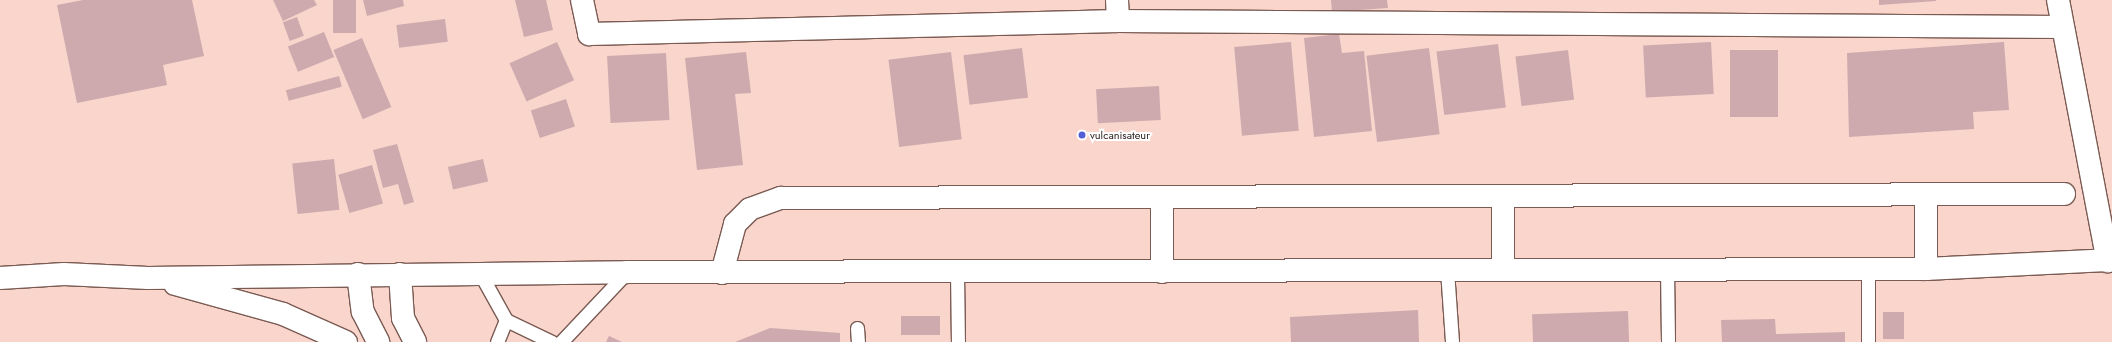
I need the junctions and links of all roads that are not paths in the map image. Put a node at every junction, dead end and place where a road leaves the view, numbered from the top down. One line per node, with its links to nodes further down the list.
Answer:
1 (582, 0): 3 (main road)
2 (2058, 0): 4 (main road)
3 (1117, 10): 4 (main road)
4 (2062, 28): 9 (main road)
5 (2064, 194): 6 (main road)
6 (1926, 195): 7 (main road); 12 (main road)
7 (1503, 197): 8 (main road); 14 (main road)
8 (1162, 199): 17 (main road); 18 (main road)
9 (2110, 261): 12 (main road)
10 (1667, 269): 11 (main road); 14 (main road); 35 (lane)
11 (1868, 269): 12 (main road); 36 (lane)
12 (1926, 269)
13 (1447, 270): 14 (main road); 17 (main road); 34 (lane)
14 (1503, 270)
15 (627, 272): 18 (main road); 21 (main road); 31 (lane)
16 (956, 272): 17 (main road); 18 (main road); 33 (lane)
17 (1162, 272)
18 (722, 273)
19 (358, 274): 20 (main road); 23 (main road); 27 (main road)
20 (400, 274): 21 (main road); 28 (main road)
21 (481, 275): 24 (lane)
22 (0, 278): 23 (main road)
23 (148, 278): 26 (main road)
24 (506, 320): 29 (lane); 30 (lane)
25 (858, 328): 32 (lane)
26 (346, 342)
27 (378, 342)
28 (415, 342)
29 (497, 342)
30 (552, 342)
31 (561, 342)
32 (858, 342)
33 (958, 342)
34 (1452, 342)
35 (1668, 342)
36 (1868, 342)

